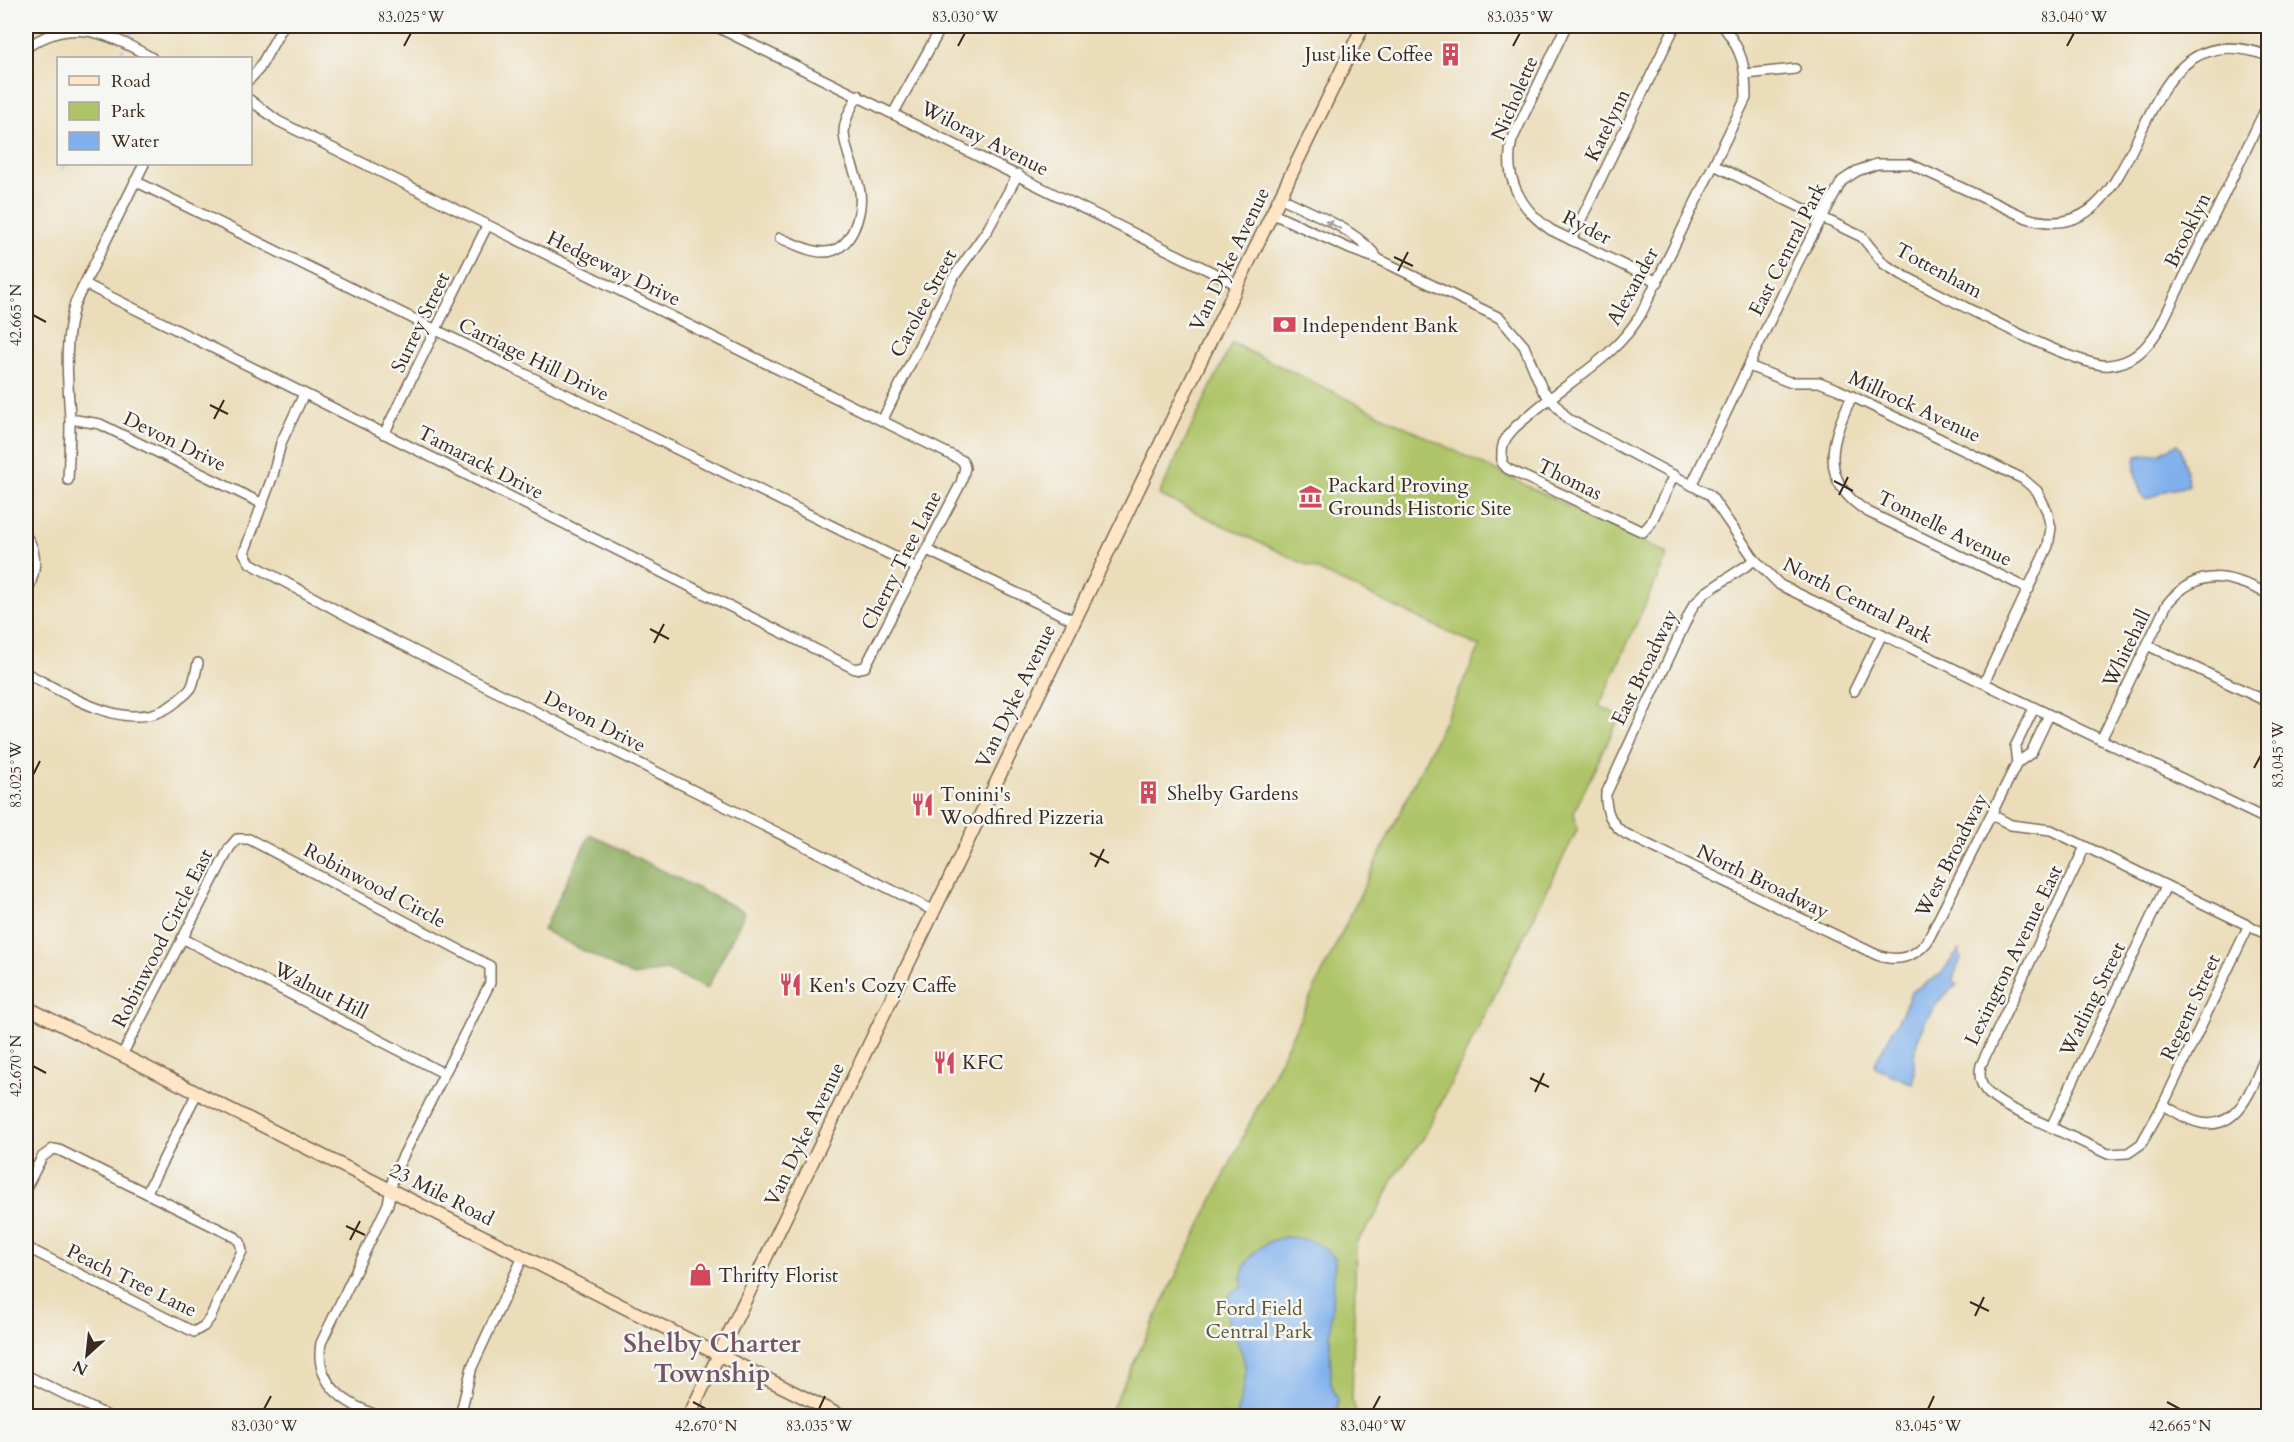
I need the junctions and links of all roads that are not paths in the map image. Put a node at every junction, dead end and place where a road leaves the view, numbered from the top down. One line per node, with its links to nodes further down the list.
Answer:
1 (283, 26): 13 (street)
2 (942, 26): 17 (street)
3 (1363, 26): 23 (main road, Van Dyke Avenue)
4 (1566, 26): 22 (street, Nicholette)
5 (1675, 26): 28 (street, Katelynn)
6 (1723, 26): 12 (street, Alexander)
7 (720, 27): 14 (street, Wiloray Avenue)
8 (26, 48): 10 (street)
9 (2268, 56): 25 (street, East Central Park)
10 (150, 57)
11 (1795, 69): 12 (street)
12 (1746, 74): 19 (street, Alexander)
13 (252, 77)
14 (858, 95): 17 (street, Wiloray Avenue); 27 (street)
15 (252, 102): 26 (street, Hedgeway Drive)
16 (2268, 104): 34 (street, Brooklyn)
17 (894, 112): 20 (street, Wiloray Avenue)
18 (143, 165): 21 (street)
19 (1714, 165): 25 (street, Tottenham); 30 (street, Alexander)
20 (1018, 174): 32 (street, Wiloray Avenue); 41 (street, Carolee Street)
21 (135, 181): 31 (street); 33 (street, Carriage Hill Drive)
22 (1514, 187): 28 (street, Ryder)
23 (1281, 197): 24 (main road, Van Dyke Avenue); 29 (street, North Central Park, one-way to 23)
24 (1273, 214): 29 (street, North Central Park); 32 (main road, Van Dyke Avenue)
25 (1821, 218): 34 (street, Tottenham); 35 (street, East Central Park)
26 (487, 226): 33 (street, Surrey Street); 41 (street, Hedgeway Drive)
27 (780, 238)
28 (1571, 240): 30 (street, Ryder)
29 (1378, 259): 38 (street, North Central Park)
30 (1658, 282): 38 (street, Alexander)
31 (85, 284): 36 (street, Tamarack Drive); 40 (street)
32 (1238, 285): 56 (main road, Van Dyke Avenue)
33 (435, 331): 43 (street, Surrey Street); 52 (street, Carriage Hill Drive)
34 (2125, 361)
35 (1749, 366): 37 (street, Millrock Avenue); 47 (street, East Central Park)
36 (304, 394): 43 (street, Tamarack Drive); 48 (street)
37 (1852, 396): 53 (street, Tonnelle Avenue); 53 (street, Millrock Avenue)
38 (1549, 399): 45 (street, North Central Park); 45 (street, Thomas)
39 (2268, 404): 42 (street)
40 (70, 419): 46 (street); 48 (street, Devon Drive)
41 (883, 419): 44 (street, Hedgeway Drive)
42 (2268, 419)
43 (384, 434): 60 (street, Tamarack Drive)
44 (965, 464): 50 (street, Cherry Tree Lane)
45 (1674, 475): 47 (street, North Central Park)
46 (68, 480)
47 (1692, 484): 51 (street, North Central Park)
48 (263, 504): 77 (street, Devon Drive)
49 (26, 536): 54 (street)
50 (927, 550): 52 (street, Cherry Tree Lane); 56 (street)
51 (1755, 560): 57 (street, North Central Park); 72 (street, East Broadway)
52 (917, 568): 60 (street, Cherry Tree Lane)
53 (2029, 589): 62 (street)
54 (26, 594)
55 (2268, 594): 58 (street, Whitehall)
56 (1073, 620): 77 (main road, Van Dyke Avenue)
57 (1882, 634): 62 (street, North Central Park); 63 (street)
58 (2148, 645): 64 (street); 69 (street, Whitehall)
59 (198, 663): 61 (street)
60 (861, 670)
61 (26, 673)
62 (1984, 682): 65 (street, North Central Park)
63 (1854, 691)
64 (2268, 702)
65 (2034, 708): 66 (street, North Central Park); 67 (street, West Broadway)
66 (2049, 715): 68 (street, West Broadway); 69 (street, North Central Park)
67 (2025, 728): 68 (street); 70 (street, West Broadway)
68 (2039, 735): 70 (street, West Broadway)
69 (2101, 740): 73 (street, North Central Park)
70 (2017, 764): 71 (street, West Broadway)
71 (1992, 815): 75 (street); 81 (street, West Broadway)
72 (1610, 816): 81 (street, North Broadway)
73 (2268, 820)
74 (237, 839): 80 (street, Robinwood Circle East); 85 (street, Robinwood Circle)
75 (2085, 847): 76 (street); 86 (street, Lexington Avenue East)
76 (2166, 886): 78 (street); 89 (street, Watling Street)
77 (932, 910): 95 (main road, Van Dyke Avenue)
78 (2249, 925): 79 (street); 88 (street, Regent Street)
79 (2268, 935)
80 (182, 938): 84 (street, Robinwood Circle East); 85 (street, Walnut Hill)
81 (1910, 956)
82 (26, 1007): 84 (main road, 23 Mile Road)
83 (2268, 1051): 88 (street)
84 (122, 1055): 87 (main road, 23 Mile Road)
85 (443, 1073): 91 (street)
86 (1979, 1080): 89 (street, Regent Street)
87 (197, 1093): 91 (main road, 23 Mile Road); 92 (street)
88 (2163, 1105): 89 (street, Regent Street)
89 (2051, 1127)
90 (26, 1188): 92 (street)
91 (390, 1190): 94 (main road, 23 Mile Road); 98 (street)
92 (147, 1192): 93 (street, Peach Tree Lane)
93 (26, 1246)
94 (523, 1257): 95 (main road, 23 Mile Road); 99 (street)
95 (717, 1355): 100 (main road, Van Dyke Avenue); 101 (main road, 23 Mile Road)
96 (26, 1375): 97 (street)
97 (108, 1416)
98 (380, 1416)
99 (460, 1416)
100 (689, 1416)
101 (841, 1416)

